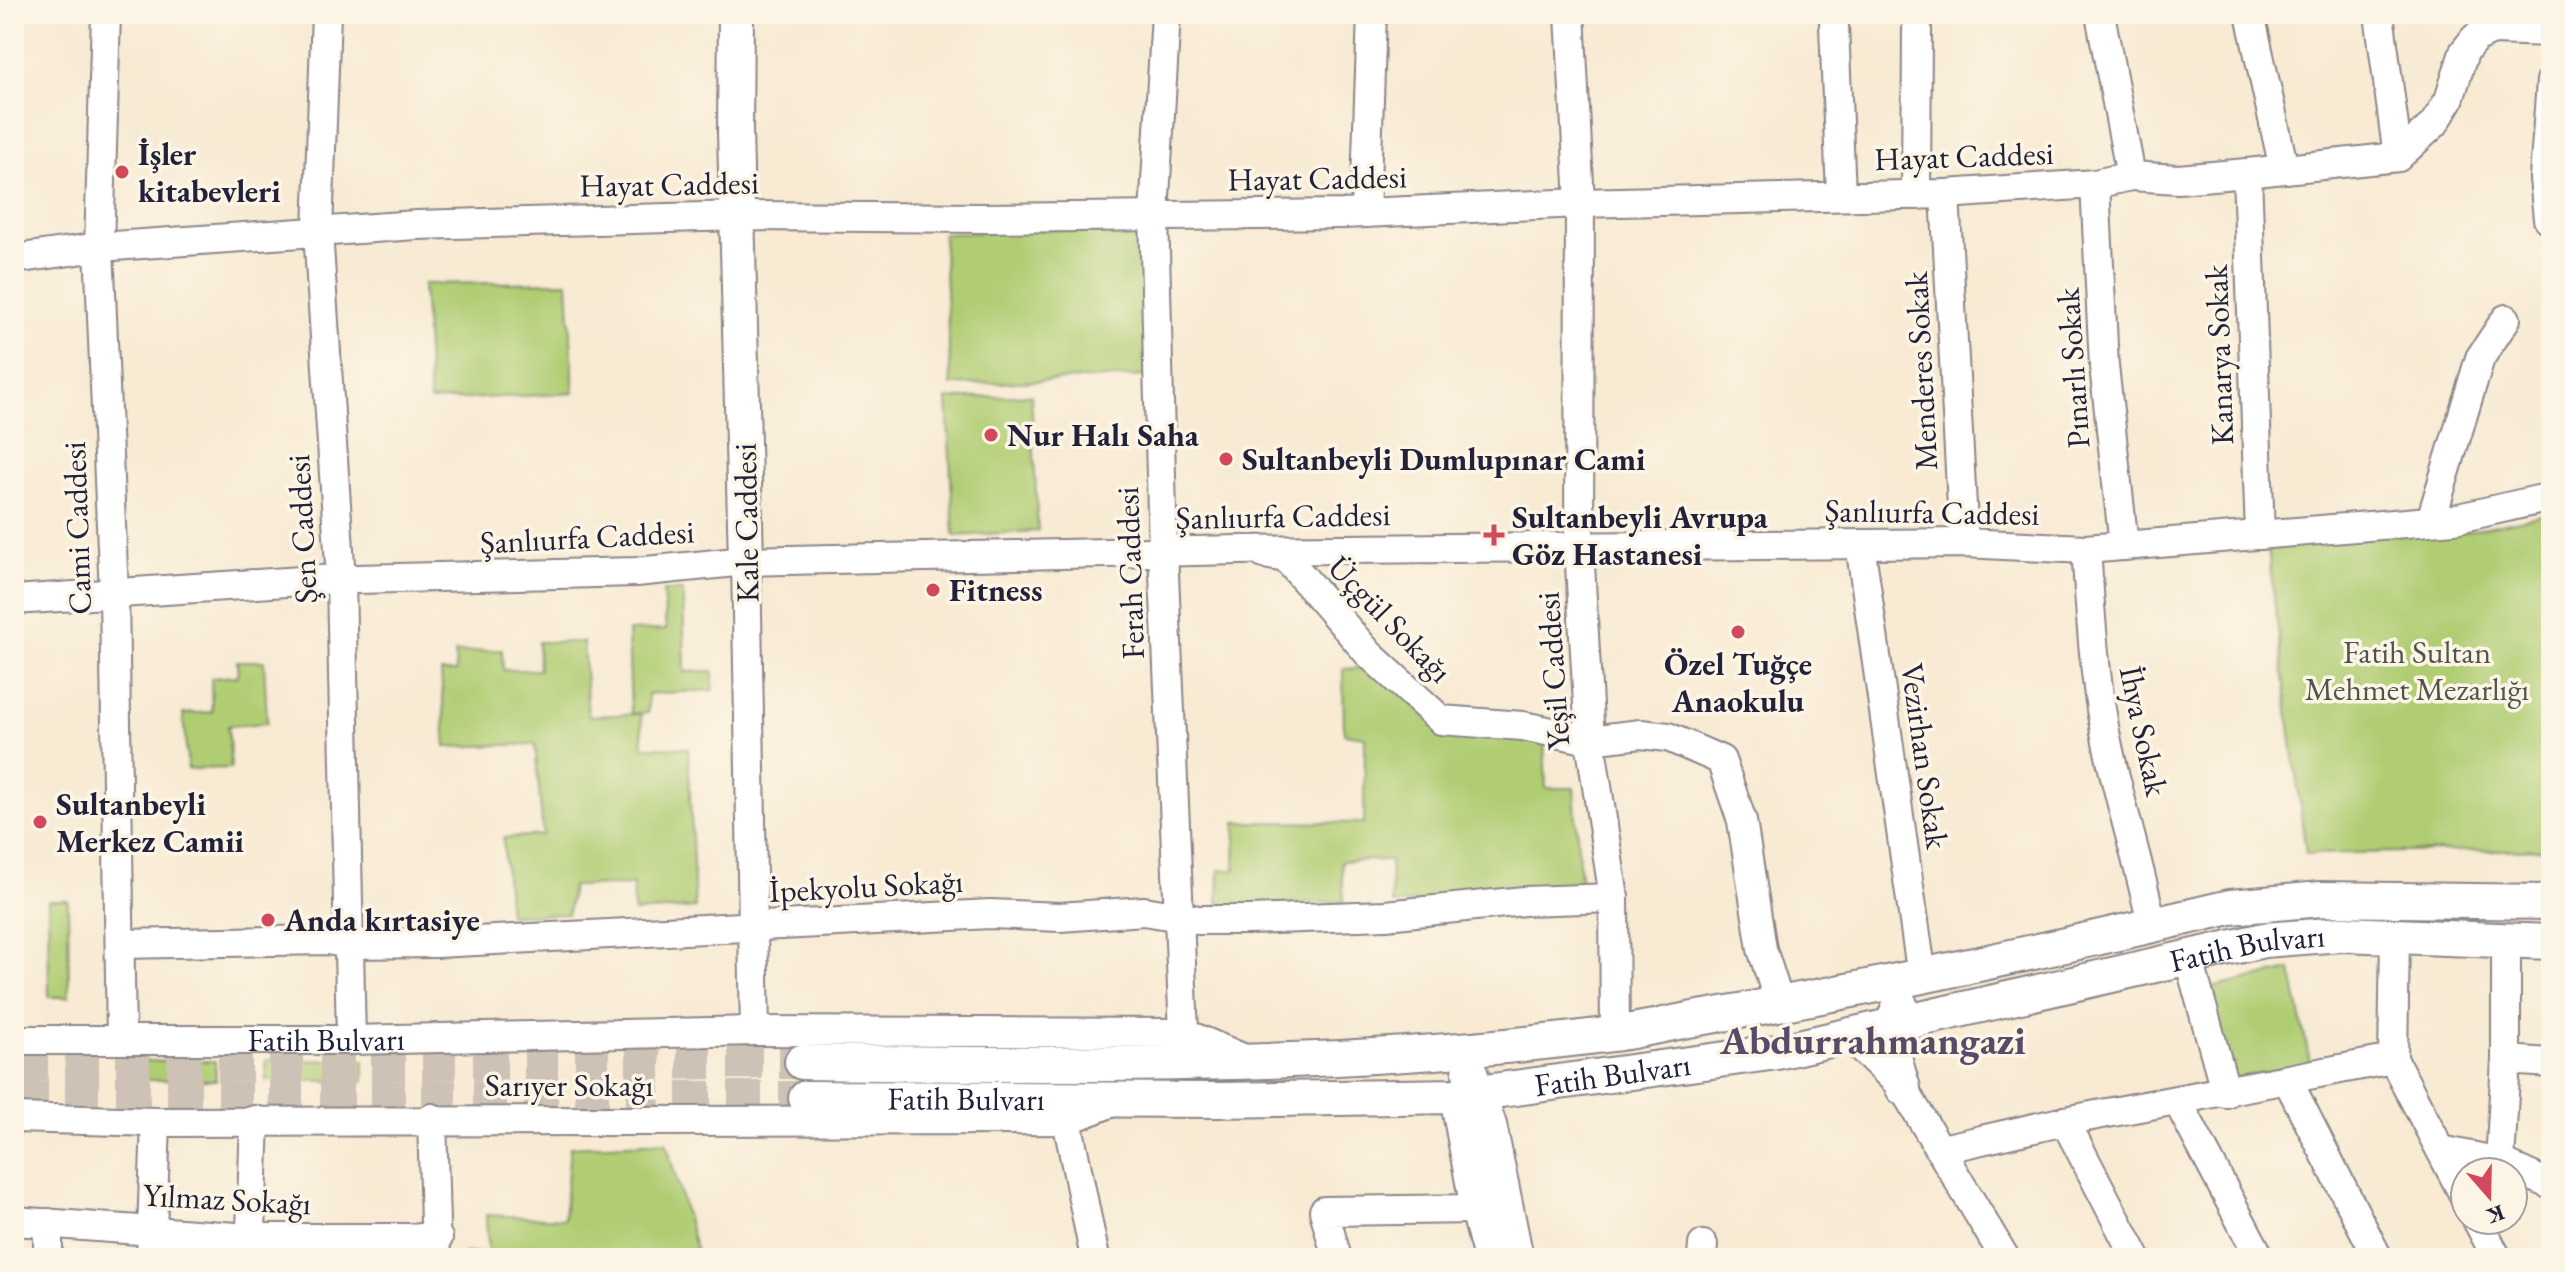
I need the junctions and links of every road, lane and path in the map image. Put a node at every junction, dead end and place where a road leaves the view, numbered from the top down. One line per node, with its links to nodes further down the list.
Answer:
1 (106, 14): 29 (street, Cami Caddesi)
2 (326, 14): 28 (street, Şen Caddesi)
3 (736, 14): 26 (main road, Kale Caddesi)
4 (1166, 14): 25 (street, Ferah Caddesi)
5 (1372, 14): 24 (street)
6 (1570, 14): 23 (street, Yeşil Caddesi)
7 (2100, 14): 17 (street)
8 (2250, 14): 15 (street)
9 (2379, 14): 14 (street)
10 (1834, 25): 21 (street)
11 (2540, 26): 14 (street)
12 (1917, 29): 22 (street)
13 (2551, 81): 18 (street)
14 (2398, 157): 15 (street, Hayat Caddesi)
15 (2284, 169): 16 (street, Hayat Caddesi)
16 (2247, 173): 17 (street, Hayat Caddesi); 34 (street, Kanarya Sokak)
17 (2131, 176): 19 (street, Hayat Caddesi)
18 (2548, 177): 27 (street)
19 (2095, 184): 20 (street, Hayat Caddesi); 37 (street, Pınarlı Sokak)
20 (1945, 194): 22 (street, Hayat Caddesi); 35 (street, Menderes Sokak)
21 (1841, 195): 22 (street, Hayat Caddesi); 23 (street, Hayat Caddesi)
22 (1916, 195)
23 (1580, 203): 24 (street, Hayat Caddesi); 38 (street, Yeşil Caddesi)
24 (1365, 213): 25 (street, Hayat Caddesi)
25 (1154, 214): 26 (street, Hayat Caddesi); 41 (street, Ferah Caddesi)
26 (739, 216): 28 (street, Hayat Caddesi); 42 (main road, Kale Caddesi)
27 (2548, 219)
28 (318, 231): 29 (street, Hayat Caddesi); 43 (street, Şen Caddesi)
29 (99, 247): 30 (street, Hayat Caddesi); 44 (street, Cami Caddesi)
30 (14, 259)
31 (2506, 319): 33 (street)
32 (2551, 497): 33 (street, Şanlıurfa Caddesi)
33 (2431, 520): 34 (street, Şanlıurfa Caddesi)
34 (2260, 535): 37 (street, Şanlıurfa Caddesi)
35 (1964, 543): 36 (street, Şanlıurfa Caddesi); 39 (street, Şanlıurfa Caddesi)
36 (1860, 544): 38 (street, Şanlıurfa Caddesi); 59 (street, Vezirhan Sokak)
37 (2124, 546): 39 (street, Şanlıurfa Caddesi)
38 (1579, 547): 40 (street, Şanlıurfa Caddesi); 46 (street, Yeşil Caddesi)
39 (2086, 549): 51 (street, İhya Sokak)
40 (1239, 550): 41 (street, Şanlıurfa Caddesi); 46 (street, Üçgül Sokağı)
41 (1163, 551): 42 (street, Şanlıurfa Caddesi); 50 (street, Ferah Caddesi)
42 (746, 561): 43 (street, Şanlıurfa Caddesi); 52 (street, Kale Caddesi)
43 (341, 580): 44 (street, Şanlıurfa Caddesi); 57 (street, Şen Caddesi)
44 (114, 594): 45 (street, Şanlıurfa Caddesi); 56 (street, Cami Caddesi)
45 (14, 600)
46 (1590, 740): 47 (street, Yeşil Caddesi); 60 (street, Üçgül Sokağı)
47 (1614, 898): 50 (street, İpekyolu Sokağı); 64 (street, Yeşil Caddesi)
48 (2551, 902): 49 (main road, Fatih Bulvarı)
49 (2504, 904): 51 (main road, Fatih Bulvarı); 54 (main road)
50 (1179, 914): 52 (street, İpekyolu Sokağı); 63 (street, Ferah Caddesi)
51 (2152, 925): 59 (main road, Fatih Bulvarı)
52 (756, 926): 57 (street, İpekyolu Sokağı); 62 (street, Kale Caddesi)
53 (2395, 938): 54 (main road, Fatih Bulvarı); 58 (main road, Fatih Bulvarı); 71 (street)
54 (2506, 941): 55 (main road, Fatih Bulvarı); 72 (street)
55 (2551, 942)
56 (120, 944): 57 (street, İpekyolu Sokağı); 67 (street, Cami Caddesi)
57 (348, 944): 68 (street, Şen Caddesi)
58 (2188, 956): 61 (main road, Fatih Bulvarı); 80 (street)
59 (1922, 977): 60 (main road, Fatih Bulvarı); 61 (main road)
60 (1780, 1005): 64 (main road, Fatih Bulvarı)
61 (1891, 1025): 65 (main road, Fatih Bulvarı); 79 (main road)
62 (755, 1031): 63 (street, Fatih Bulvarı); 68 (street, Fatih Bulvarı)
63 (1184, 1033): 74 (street, Fatih Bulvarı)
64 (1615, 1034): 69 (main road, Fatih Bulvarı)
65 (1850, 1037): 77 (main road, Fatih Bulvarı); 79 (street)
66 (14, 1040): 67 (street, Fatih Bulvarı)
67 (121, 1040): 68 (street, Fatih Bulvarı)
68 (351, 1040)
69 (1529, 1043): 70 (main road, Fatih Bulvarı); 78 (main road)
70 (1442, 1049): 74 (main road, Fatih Bulvarı); 78 (main road)
71 (2393, 1059): 76 (street); 91 (street)
72 (2506, 1060): 75 (street); 93 (street)
73 (802, 1062): 74 (main road, Fatih Bulvarı)
74 (1255, 1063)
75 (2551, 1063)
76 (2288, 1081): 80 (street); 111 (street)
77 (1539, 1084): 78 (main road, Fatih Bulvarı); 104 (main road)
78 (1470, 1088): 82 (main road, Fatih Bulvarı); 97 (main road); 104 (main road)
79 (1903, 1088): 90 (street)
80 (2226, 1093): 83 (street)
81 (806, 1098): 82 (main road, Fatih Bulvarı)
82 (1121, 1099): 87 (street, Sarıyer Sokağı)
83 (2177, 1100): 88 (street); 110 (street)
84 (14, 1118): 89 (street, Sarıyer Sokağı)
85 (432, 1118): 86 (street, Sarıyer Sokağı); 87 (street, Sarıyer Sokağı); 103 (street)
86 (255, 1120): 89 (street, Sarıyer Sokağı); 102 (street)
87 (1067, 1120): 106 (street)
88 (2065, 1121): 90 (street); 109 (street)
89 (156, 1122): 101 (street)
90 (1942, 1149): 108 (street)
91 (2441, 1150): 92 (street); 94 (street)
92 (2470, 1156)
93 (2500, 1156)
94 (2449, 1166)
95 (2529, 1175): 96 (street)
96 (2551, 1185)
97 (1478, 1209): 104 (main road); 107 (street)
98 (14, 1221): 99 (street, Yılmaz Sokağı)
99 (48, 1223): 101 (street, Yılmaz Sokağı); 105 (street)
100 (2485, 1236): 112 (street)
101 (152, 1244): 102 (street, Yılmaz Sokağı)
102 (250, 1248): 103 (street, Yılmaz Sokağı)
103 (437, 1248)
104 (1505, 1251)
105 (48, 1258)
106 (1095, 1258)
107 (1337, 1258)
108 (2005, 1258)
109 (2136, 1258)
110 (2260, 1258)
111 (2378, 1258)
112 (2497, 1258)

